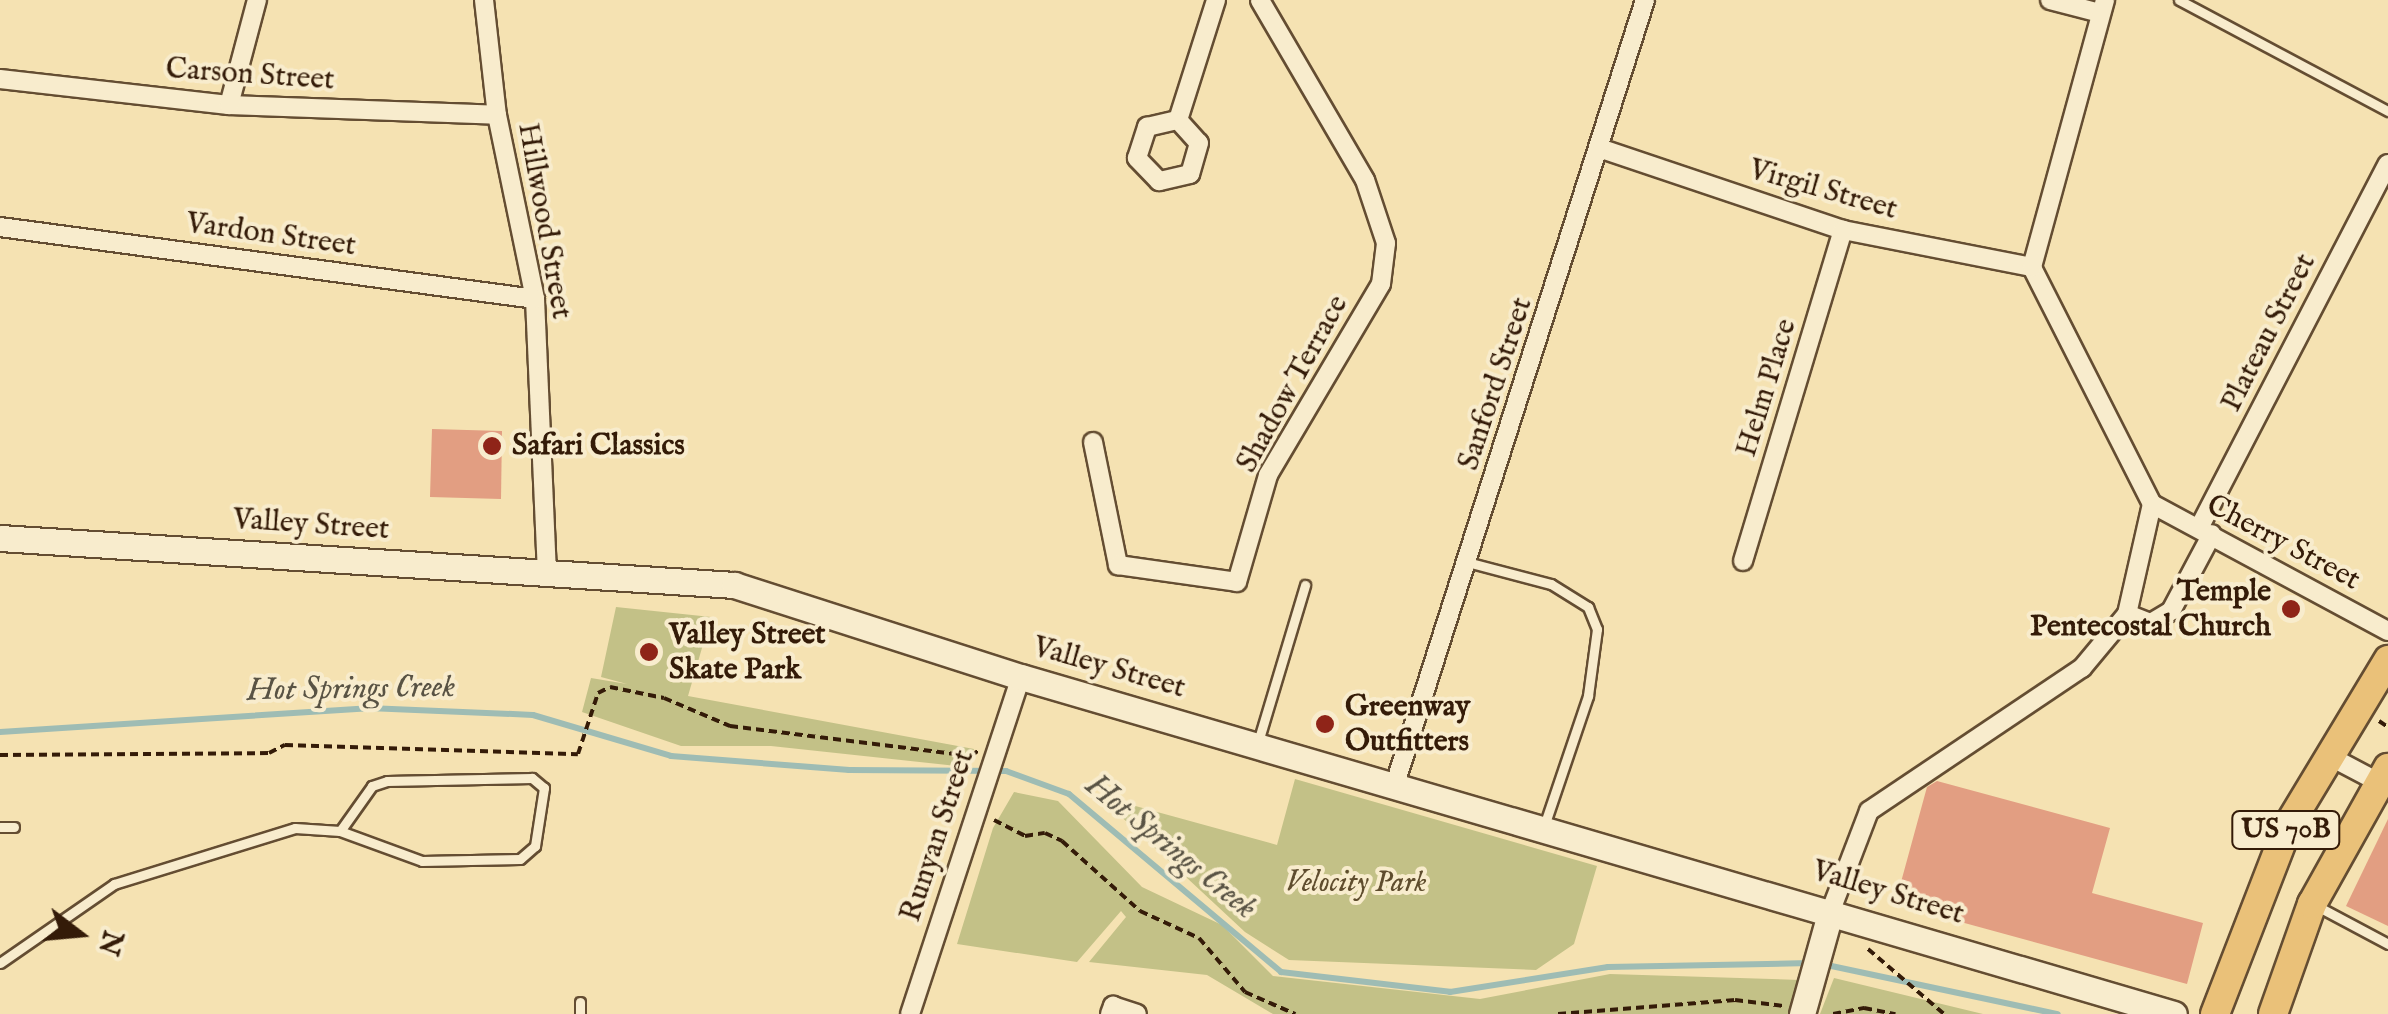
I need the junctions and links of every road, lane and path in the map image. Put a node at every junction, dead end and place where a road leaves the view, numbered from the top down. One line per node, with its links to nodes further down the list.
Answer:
1 (257, 0): 10 (street)
2 (484, 0): 12 (street, Hillwood Street)
3 (1216, 0): 13 (street)
4 (1260, 0): 20 (street, Shadow Terrace)
5 (1645, 0): 14 (street, Sanford Street)
6 (2050, 0): 8 (street)
7 (2179, 0): 11 (lane)
8 (2102, 7): 18 (street)
9 (0, 80): 10 (street, Carson Street)
10 (230, 105): 12 (street, Carson Street)
11 (2388, 111)
12 (497, 115): 19 (street, Hillwood Street)
13 (1178, 120)
14 (1602, 150): 17 (street, Virgil Street); 25 (street, Sanford Street)
15 (2388, 164): 22 (street, Plateau Street)
16 (0, 227): 19 (street, Vardon Street)
17 (1842, 230): 18 (street, Virgil Street); 24 (street, Helm Place)
18 (2032, 267): 21 (street)
19 (535, 298): 26 (street, Hillwood Street)
20 (1093, 442)
21 (2152, 504): 22 (street, Cherry Street); 28 (street)
22 (2206, 531): 28 (street, Plateau Street); 29 (street, Cherry Street)
23 (0, 538): 26 (street, Valley Street)
24 (1743, 561)
25 (1467, 562): 39 (street, Sanford Street); 41 (lane)
26 (547, 573): 31 (street, Valley Street)
27 (1305, 585): 34 (lane)
28 (2127, 614): 46 (street)
29 (2388, 631)
30 (2388, 660): 37 (main road, US 70B)
31 (1021, 677): 34 (street, Valley Street); 35 (street, Runyan Street)
32 (2379, 721): 33 (path)
33 (2388, 728)
34 (1257, 744): 39 (street, Valley Street)
35 (985, 753): 36 (path); 52 (street, Runyan Street)
36 (0, 755)
37 (2329, 756): 38 (street); 60 (main road, US 70B)
38 (2385, 779): 45 (main road, US 70B)
39 (1395, 784): 41 (street, Valley Street)
40 (997, 802): 54 (path)
41 (1544, 826): 46 (street, Valley Street)
42 (0, 827): 43 (lane)
43 (14, 827)
44 (340, 831): 44 (lane); 49 (lane)
45 (2312, 904): 47 (lane); 61 (main road, US 70B)
46 (1831, 910): 51 (street); 59 (street, Valley Street)
47 (2388, 944)
48 (1874, 954): 58 (path)
49 (0, 963)
50 (1112, 1010): 53 (street)
51 (1802, 1011): 55 (path)
52 (910, 1014)
53 (1137, 1014)
54 (1295, 1014)
55 (1558, 1014)
56 (1833, 1014): 57 (path)
57 (1895, 1014)
58 (1944, 1014)
59 (2174, 1014)
60 (2215, 1014)
61 (2273, 1014)

